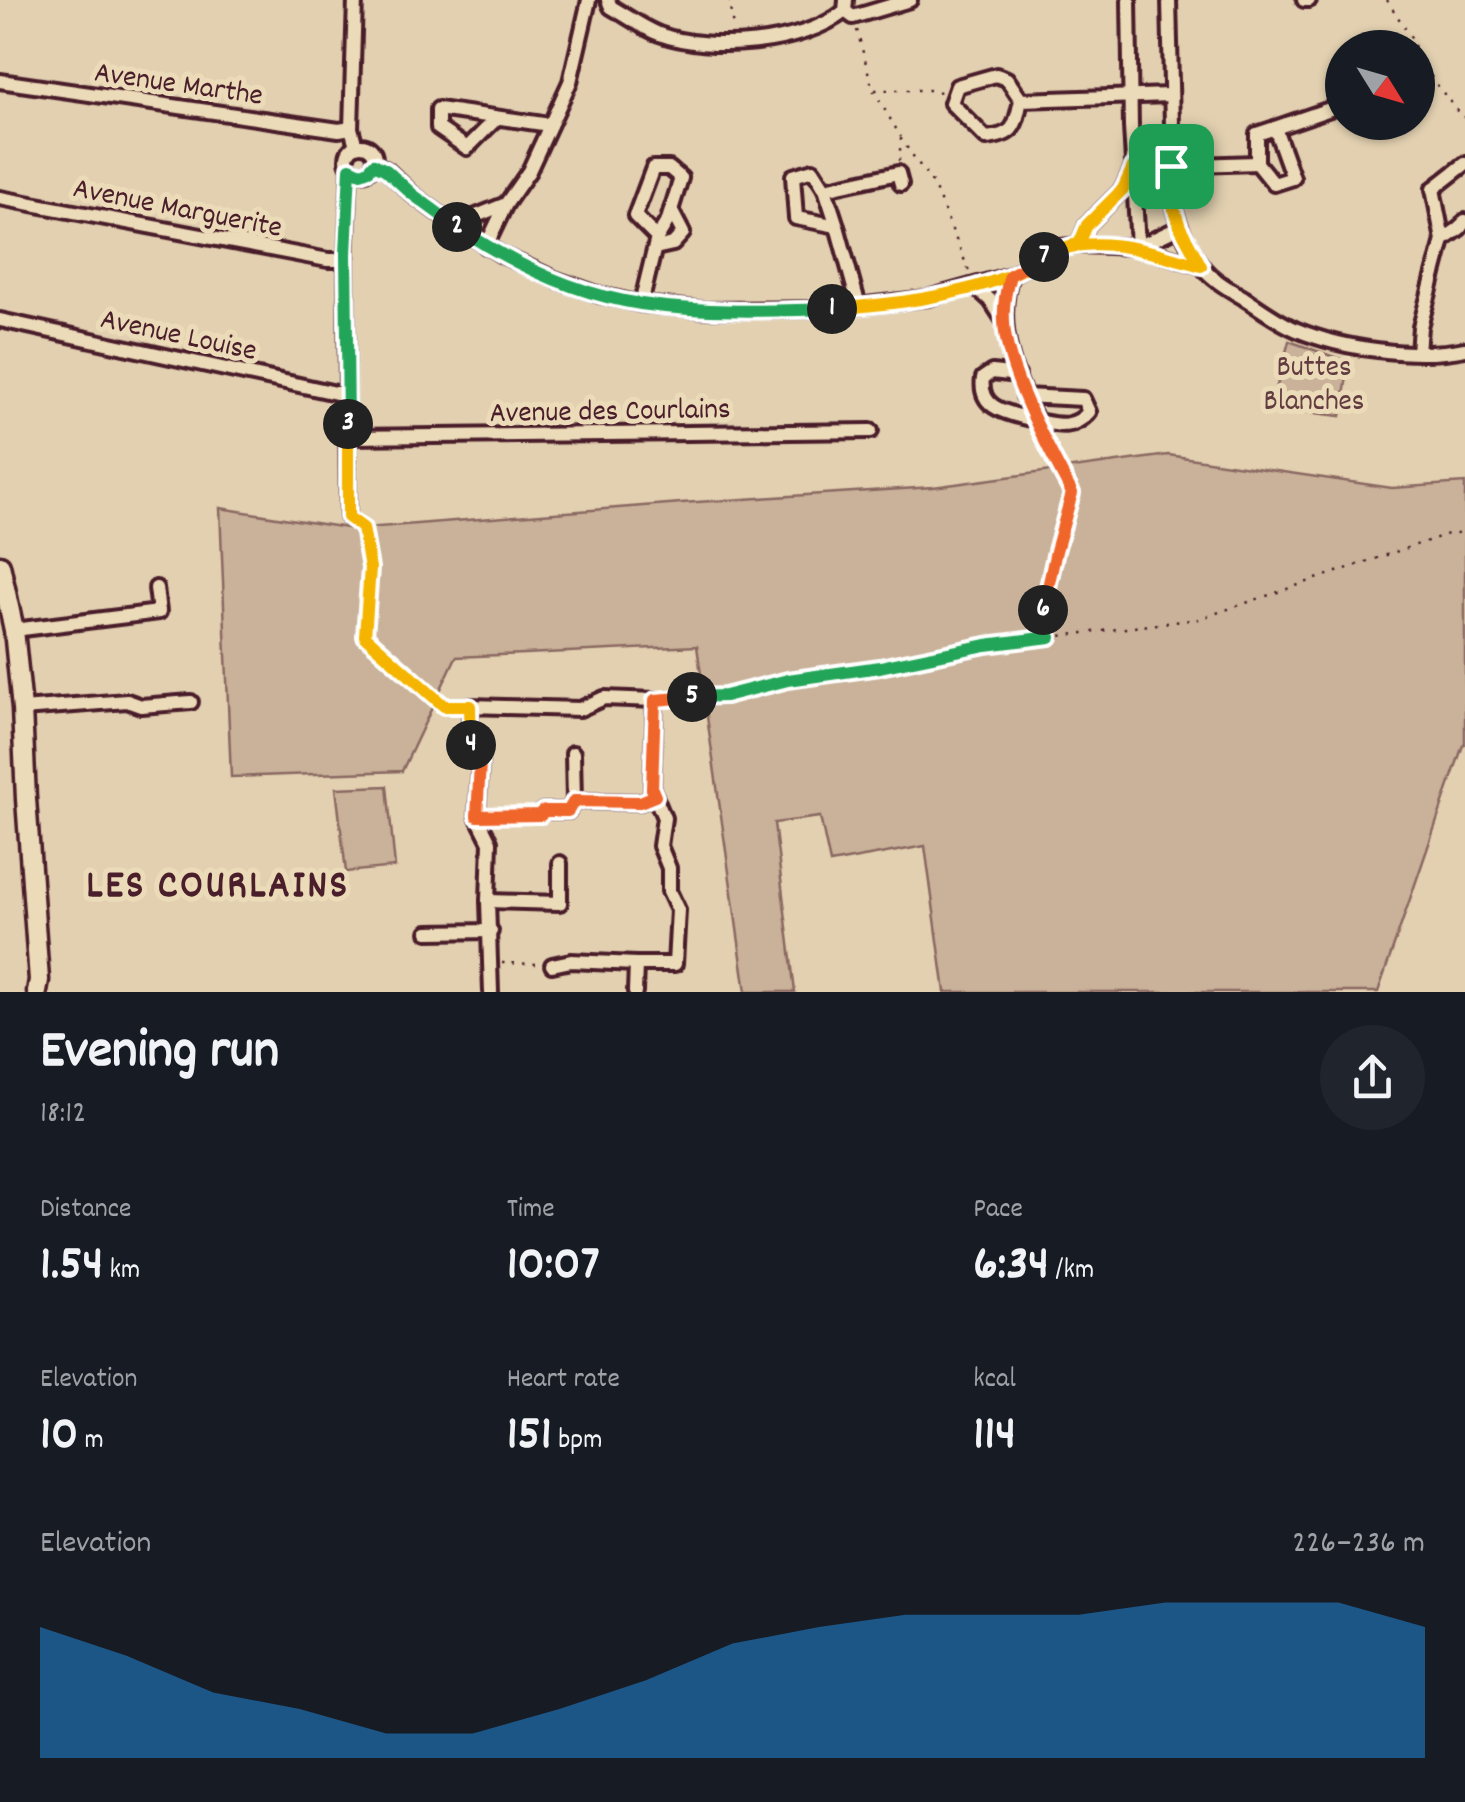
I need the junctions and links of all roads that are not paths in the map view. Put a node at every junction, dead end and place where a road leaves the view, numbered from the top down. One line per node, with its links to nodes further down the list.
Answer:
1 (355, 0): 17 (street)
2 (589, 0): 9 (street)
3 (910, 0): 8 (street)
4 (1117, 0): 7 (street)
5 (1169, 0): 11 (street)
6 (610, 4): 8 (street); 9 (street)
7 (1129, 6): 12 (street)
8 (848, 9)
9 (584, 18): 16 (street)
10 (0, 82): 17 (street, Avenue Marthe)
11 (1170, 95): 12 (street); 23 (street)
12 (1130, 96): 13 (street); 24 (street)
13 (1021, 100): 13 (street)
14 (1325, 111): 18 (street)
15 (496, 118): 16 (street)
16 (550, 126): 29 (street)
17 (351, 128): 19 (street)
18 (1276, 128): 20 (street); 20 (street)
19 (356, 146): 21 (street); 25 (street)
20 (1257, 163): 23 (street)
21 (374, 164): 25 (street); 31 (street)
22 (1465, 164): 34 (street)
23 (1171, 166): 24 (street); 33 (street)
24 (1133, 167): 36 (street); 38 (street)
25 (350, 168): 39 (street)
26 (899, 178): 27 (street)
27 (825, 189): 32 (street); 32 (street)
28 (0, 198): 39 (street, Avenue Marguerite)
29 (506, 204): 31 (street); 37 (street)
30 (1465, 220): 34 (street)
31 (454, 225): 37 (street)
32 (837, 226): 44 (street)
33 (1180, 227): 38 (street); 40 (street)
34 (1442, 240): 48 (street)
35 (656, 243): 35 (street); 43 (street)
36 (1079, 244): 38 (street); 41 (street)
37 (486, 246): 43 (street)
38 (1138, 248): 40 (street)
39 (346, 260): 50 (street)
40 (1201, 266): 48 (street)
41 (1010, 275): 42 (street); 46 (street)
42 (975, 286): 44 (street); 46 (street)
43 (641, 304): 44 (street)
44 (858, 306)
45 (0, 320): 50 (street, Avenue Louise)
46 (1004, 322): 49 (street)
47 (1465, 349): 48 (street)
48 (1418, 352)
49 (1018, 375): 51 (street); 52 (street)
50 (347, 393): 54 (street)
51 (1024, 396): 52 (street); 52 (street)
52 (1037, 420)
53 (871, 431): 54 (street, Avenue des Courlains)
54 (348, 438): 55 (street)
55 (348, 517)
56 (0, 565): 58 (street)
57 (156, 588): 58 (street)
58 (14, 630): 60 (street)
59 (191, 702): 60 (street)
60 (22, 709): 71 (street)
61 (573, 753): 63 (street)
62 (655, 796): 63 (street); 66 (street); 70 (street)
63 (574, 801): 64 (street)
64 (543, 811)
65 (560, 863): 66 (street)
66 (488, 901): 67 (street)
67 (491, 931): 68 (street); 72 (street)
68 (428, 932)
69 (552, 964): 70 (street)
70 (636, 964): 73 (street)
71 (39, 988)
72 (491, 992)
73 (635, 992)

